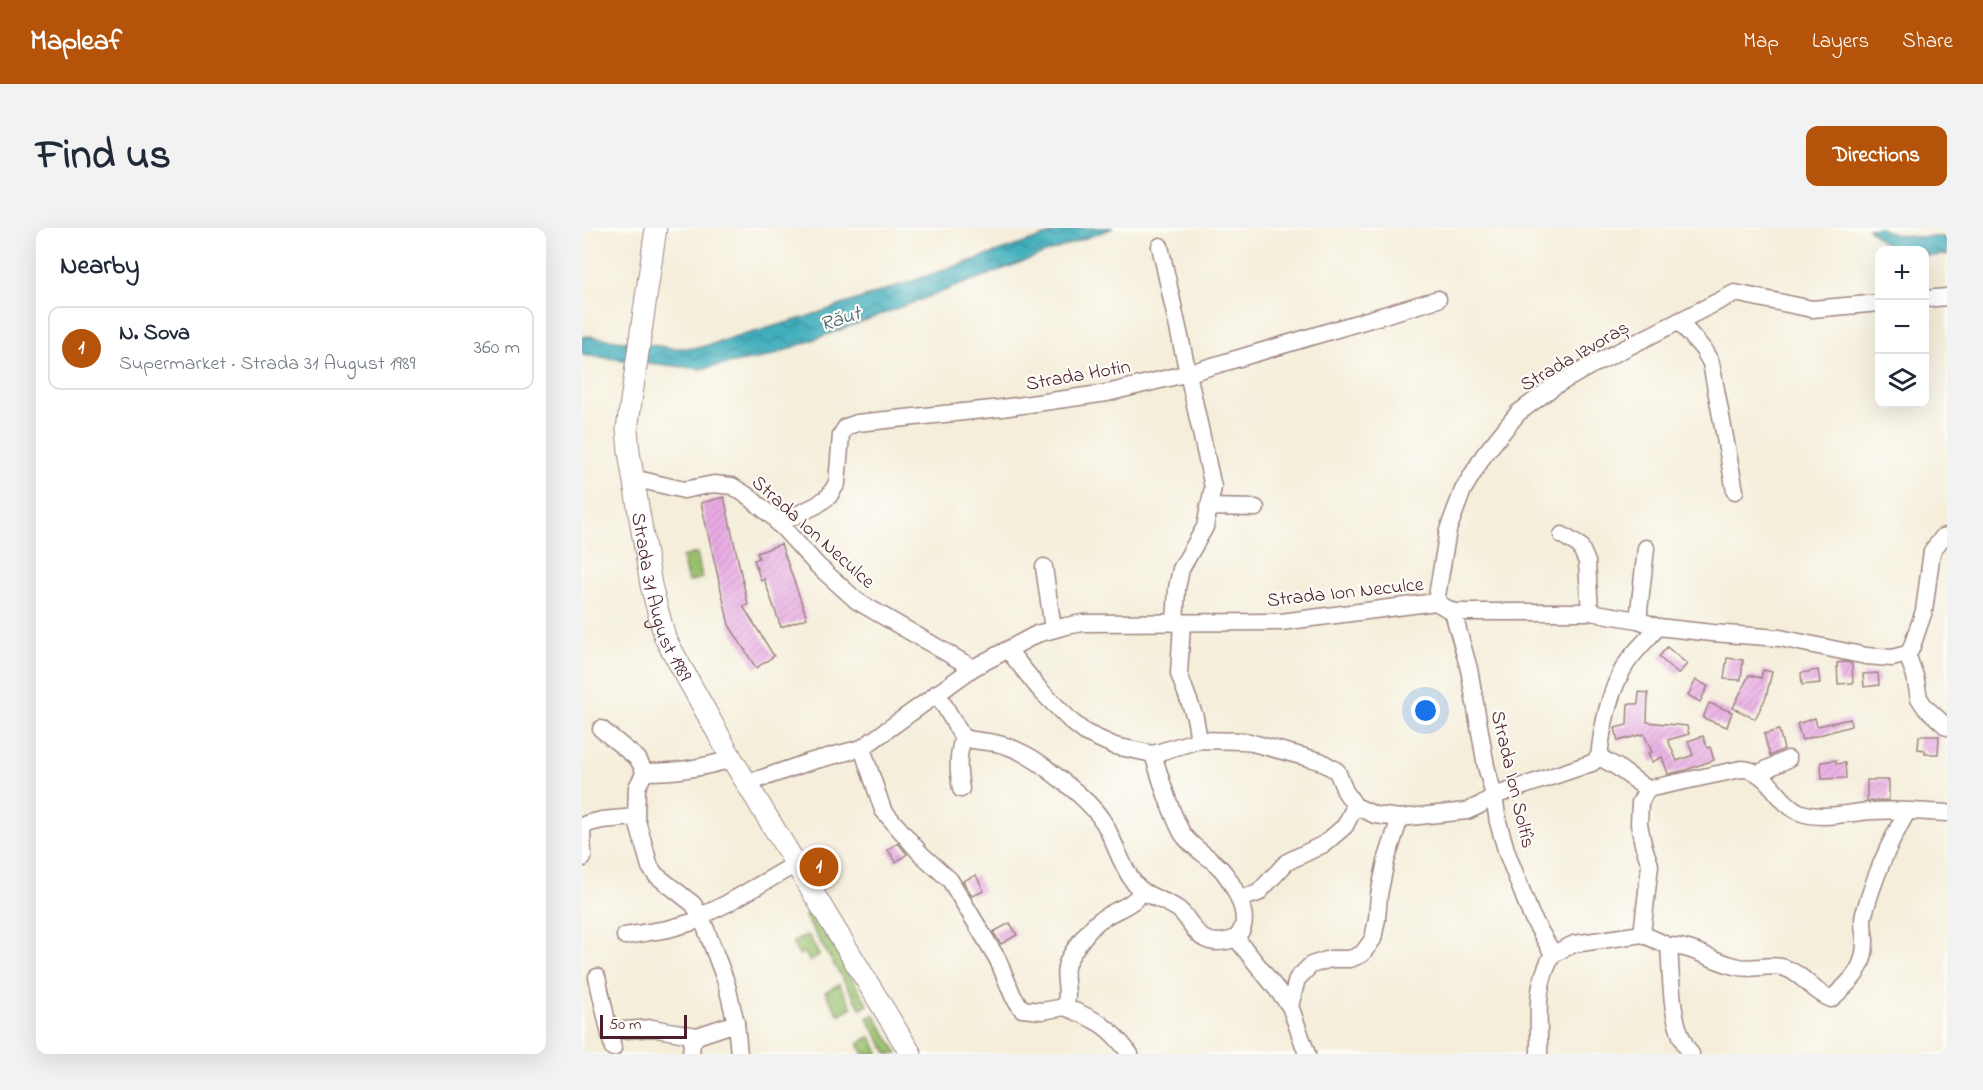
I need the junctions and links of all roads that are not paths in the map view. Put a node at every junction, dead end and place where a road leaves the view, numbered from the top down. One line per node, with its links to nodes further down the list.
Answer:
1 (656, 228): 9 (main road, Strada 31 August 1989)
2 (1161, 246): 8 (street)
3 (1947, 297): 4 (street)
4 (1929, 298)
5 (1438, 299): 8 (street, Strada Hotin)
6 (1875, 303): 7 (street, Strada Izvoraș)
7 (1679, 321): 10 (street); 18 (street, Strada Izvoraș)
8 (1189, 373): 11 (street); 13 (street, Strada Hotin)
9 (633, 478): 13 (street, Strada Ion Neculce); 36 (main road, Strada 31 August 1989)
10 (1735, 491)
11 (1209, 507): 12 (street); 22 (street)
12 (1256, 508)
13 (778, 524): 27 (street, Strada Ion Neculce)
14 (1562, 535): 20 (street)
15 (1947, 536): 26 (street)
16 (1646, 548): 21 (street)
17 (1044, 567): 24 (street)
18 (1436, 602): 19 (street, Strada Ion Neculce); 22 (street, Strada Ion Neculce)
19 (1453, 612): 20 (street); 43 (street, Strada Ion Soltîs)
20 (1590, 612): 21 (street)
21 (1638, 620): 23 (street)
22 (1179, 623): 24 (street, Strada Ion Neculce); 32 (street)
23 (1658, 627): 26 (street); 35 (street)
24 (1053, 629): 25 (street, Strada Ion Neculce)
25 (1008, 650): 27 (street, Strada Ion Neculce); 34 (street)
26 (1907, 654): 29 (street)
27 (973, 668): 28 (street)
28 (937, 693): 31 (street); 33 (street)
29 (1947, 727)
30 (601, 729): 38 (street)
31 (963, 738): 41 (street); 52 (street)
32 (1199, 740): 34 (street); 44 (street)
33 (862, 748): 40 (street); 61 (street)
34 (1153, 754): 53 (street)
35 (1599, 757): 42 (street); 43 (street)
36 (732, 759): 38 (street); 40 (main road, Strada 31 August 1989)
37 (1788, 759): 39 (street)
38 (645, 772): 47 (street)
39 (1759, 774): 42 (street); 45 (street)
40 (748, 783): 51 (main road, Strada 31 August 1989)
41 (962, 789)
42 (1647, 789): 55 (street)
43 (1494, 796): 48 (street); 59 (street, Strada Ion Soltîs)
44 (1355, 806): 48 (street); 53 (street)
45 (1907, 812): 46 (street); 58 (street)
46 (1947, 813)
47 (636, 817): 49 (street); 54 (street)
48 (1400, 818): 62 (street)
49 (584, 823): 50 (street)
50 (584, 858)
51 (796, 864): 54 (street); 67 (main road, Strada 31 August 1989)
52 (1142, 892): 57 (street); 61 (street)
53 (1240, 900): 57 (street)
54 (702, 917): 56 (street); 63 (street)
55 (1642, 934): 58 (street); 59 (street)
56 (625, 936)
57 (1236, 938): 62 (street)
58 (1669, 946): 71 (street)
59 (1554, 954): 70 (street)
60 (597, 977): 64 (street)
61 (1065, 1006): 68 (street)
62 (1290, 1006): 69 (street)
63 (736, 1023): 64 (street); 66 (street)
64 (697, 1036): 65 (street)
65 (691, 1054)
66 (740, 1054)
67 (911, 1054)
68 (1130, 1054)
69 (1307, 1054)
70 (1539, 1054)
71 (1691, 1054)

